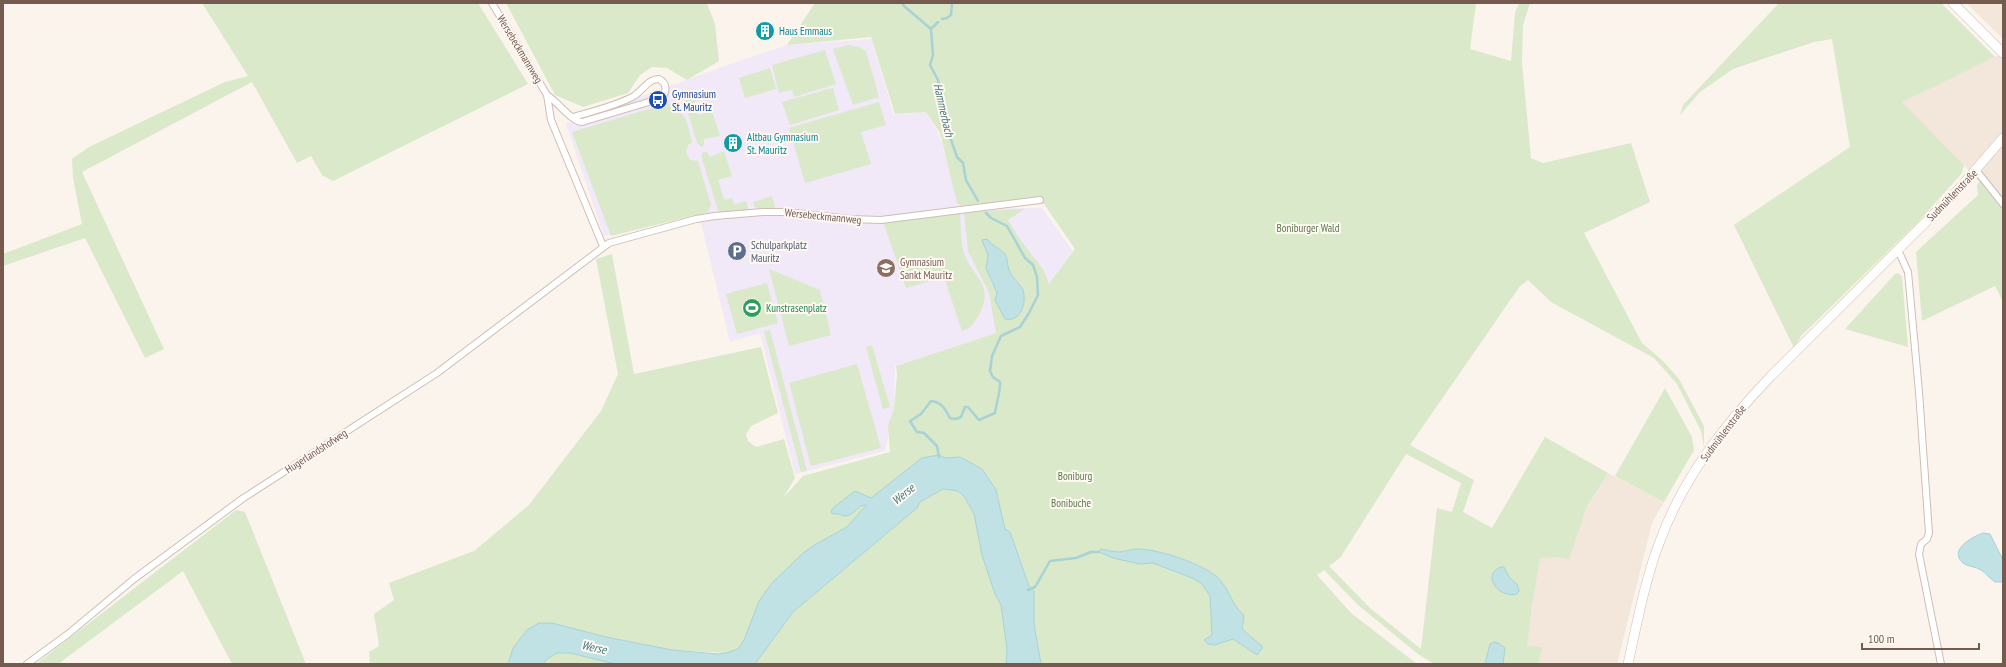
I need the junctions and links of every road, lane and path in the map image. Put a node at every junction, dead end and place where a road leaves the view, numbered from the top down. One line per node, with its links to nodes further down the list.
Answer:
1 (492, 3): 4 (street, Wersebeckmannweg)
2 (1953, 3): 3 (street)
3 (2003, 53)
4 (547, 95): 5 (street, Wersebeckmannweg); 10 (street, Wersebeckmannweg)
5 (573, 117): 5 (street, Wersebeckmannweg)
6 (2003, 138): 7 (street, Sudmühlenstraße)
7 (1976, 170): 9 (street); 11 (street, Sudmühlenstraße)
8 (1040, 200): 10 (street, Wersebeckmannweg)
9 (2003, 204)
10 (606, 244): 12 (street, Hugerlandshofweg)
11 (1898, 250): 13 (street, Sudmühlenstraße); 14 (street)
12 (27, 664)
13 (1628, 664)
14 (1941, 664)

